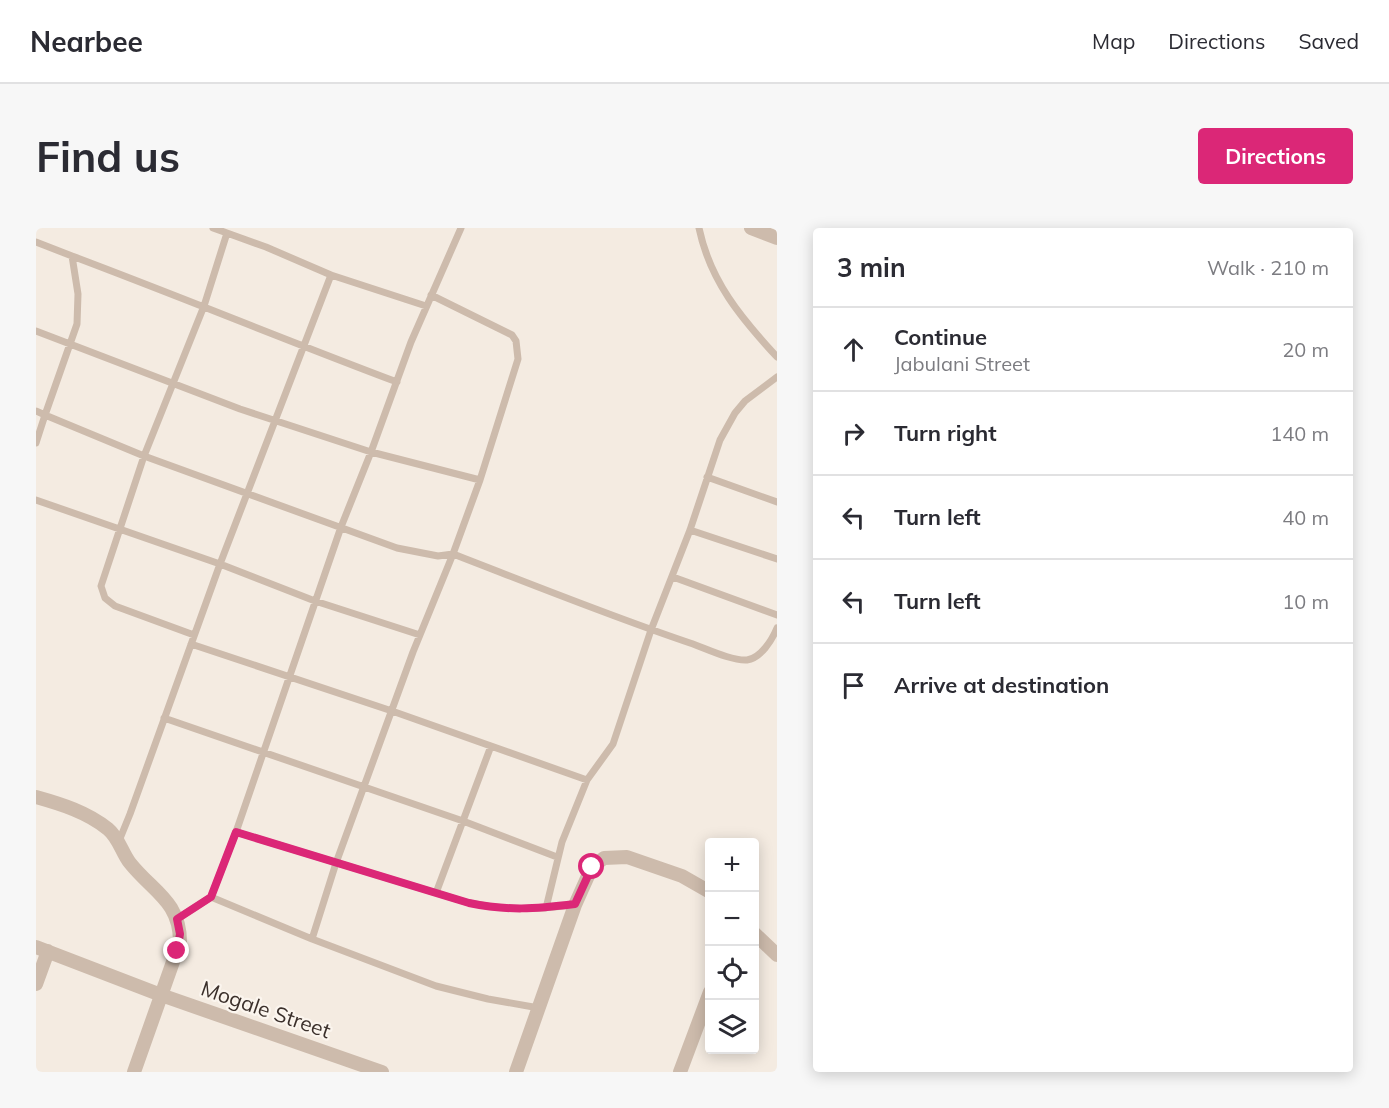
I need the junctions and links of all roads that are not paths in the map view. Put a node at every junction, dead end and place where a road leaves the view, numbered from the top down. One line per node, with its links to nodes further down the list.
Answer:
1 (213, 228): 5 (lane)
2 (461, 228): 10 (lane)
3 (699, 228): 16 (lane)
4 (751, 228): 6 (street)
5 (227, 233): 9 (lane); 11 (lane)
6 (777, 238)
7 (36, 242): 8 (lane)
8 (72, 256): 11 (lane); 14 (lane)
9 (331, 275): 12 (lane); 15 (lane)
10 (431, 295): 12 (lane); 27 (lane)
11 (204, 306): 15 (lane); 19 (lane)
12 (426, 306): 18 (lane)
13 (36, 331): 14 (lane)
14 (71, 344): 19 (lane); 21 (lane)
15 (304, 347): 18 (lane); 22 (lane)
16 (777, 357)
17 (777, 377): 26 (lane)
18 (396, 382): 24 (lane)
19 (173, 383): 22 (lane); 25 (lane)
20 (36, 411): 21 (lane)
21 (45, 415): 23 (lane); 25 (lane)
22 (275, 420): 24 (lane); 28 (lane)
23 (36, 443)
24 (371, 452): 27 (lane); 31 (lane)
25 (144, 456): 28 (lane); 32 (lane)
26 (707, 477): 30 (lane); 33 (lane)
27 (480, 480): 34 (lane)
28 (249, 493): 31 (lane); 36 (lane)
29 (36, 500): 32 (lane)
30 (777, 502)
31 (341, 527): 34 (lane); 38 (lane)
32 (120, 530): 36 (lane); 42 (lane)
33 (690, 530): 35 (lane); 37 (lane)
34 (453, 554): 41 (lane); 43 (lane)
35 (777, 559)
36 (220, 564): 38 (lane); 42 (lane)
37 (673, 577): 39 (lane); 41 (lane)
38 (315, 601): 43 (lane); 46 (lane)
39 (777, 615)
40 (777, 628): 44 (lane)
41 (651, 630): 44 (lane); 51 (lane)
42 (194, 635): 45 (lane)
43 (420, 635): 47 (lane)
44 (775, 638)
45 (191, 644): 46 (lane); 48 (lane)
46 (289, 678): 47 (lane); 50 (lane)
47 (392, 711): 49 (lane); 52 (lane)
48 (164, 718): 50 (lane); 56 (lane)
49 (491, 746): 51 (lane); 54 (lane)
50 (263, 753): 52 (lane); 55 (lane)
51 (587, 780): 57 (lane)
52 (364, 787): 54 (lane); 58 (lane)
53 (36, 797): 56 (street)
54 (463, 821): 57 (lane); 60 (lane)
55 (236, 832): 58 (lane); 61 (lane)
56 (118, 843): 64 (street)
57 (557, 857): 63 (lane)
58 (336, 863): 60 (lane); 66 (lane)
59 (705, 889): 62 (street)
60 (436, 893): 63 (lane)
61 (211, 897): 64 (lane); 66 (lane)
62 (575, 904): 63 (lane); 72 (street)
63 (546, 908)
64 (177, 919): 70 (street)
65 (759, 938): 68 (street)
66 (312, 939): 72 (lane)
67 (42, 949): 69 (street); 70 (street, Mogale Street)
68 (777, 955)
69 (36, 984)
70 (161, 995): 73 (street); 74 (street, Mogale Street)
71 (707, 1000): 76 (street)
72 (539, 1008): 75 (street)
73 (134, 1072)
74 (382, 1072)
75 (516, 1072)
76 (680, 1072)

